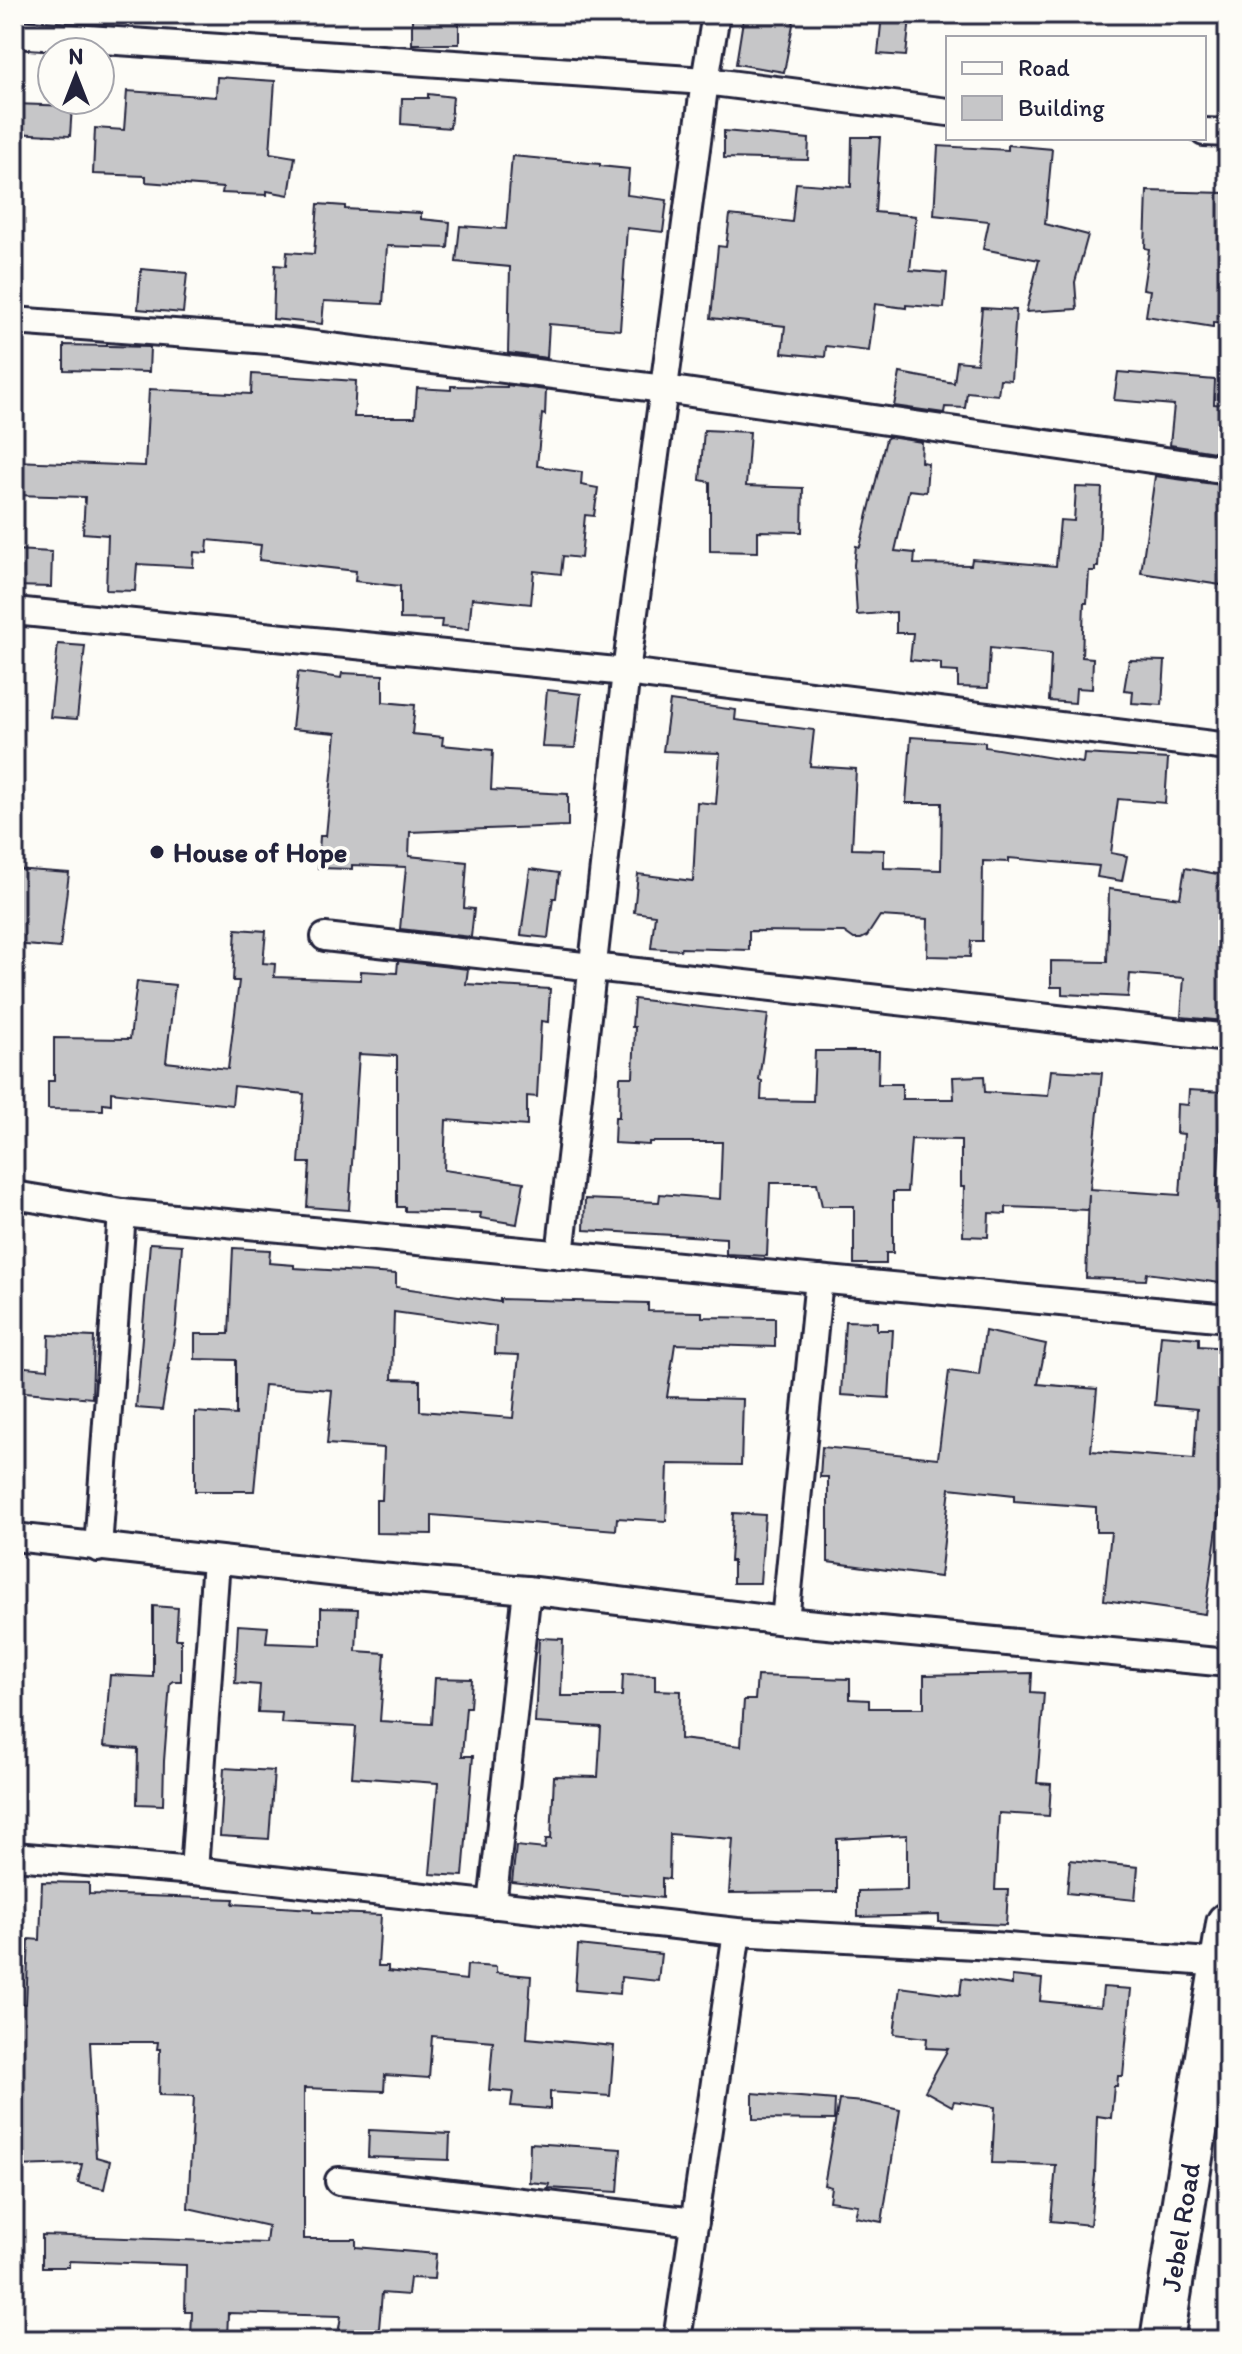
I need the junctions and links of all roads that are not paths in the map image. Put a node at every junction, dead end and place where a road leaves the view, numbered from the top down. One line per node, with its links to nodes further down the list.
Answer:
1 (716, 14): 3 (street)
2 (14, 34): 3 (street)
3 (705, 81): 4 (street); 8 (street)
4 (946, 112)
5 (1206, 132): 6 (street)
6 (1228, 133)
7 (14, 321): 8 (street)
8 (664, 389): 9 (street); 11 (street)
9 (1228, 470)
10 (14, 611): 11 (street)
11 (626, 672): 12 (street); 14 (street)
12 (1228, 747)
13 (325, 937): 14 (street)
14 (594, 967): 15 (street); 18 (street)
15 (1228, 1038)
16 (14, 1195): 17 (street)
17 (122, 1213): 18 (street); 22 (street)
18 (560, 1255): 19 (street)
19 (819, 1279): 20 (street); 25 (street)
20 (1228, 1318)
21 (14, 1537): 22 (street)
22 (98, 1548): 23 (street)
23 (216, 1560): 24 (street); 28 (street)
24 (527, 1590): 25 (street); 29 (street)
25 (785, 1621): 26 (street)
26 (1228, 1663)
27 (14, 1856): 28 (street)
28 (194, 1871): 29 (street)
29 (492, 1905): 30 (street)
30 (737, 1932): 31 (street); 33 (street)
31 (1224, 1969): 35 (main road, Jebel Road)
32 (339, 2181): 33 (street)
33 (695, 2222): 34 (street)
34 (677, 2340)
35 (1162, 2340)

